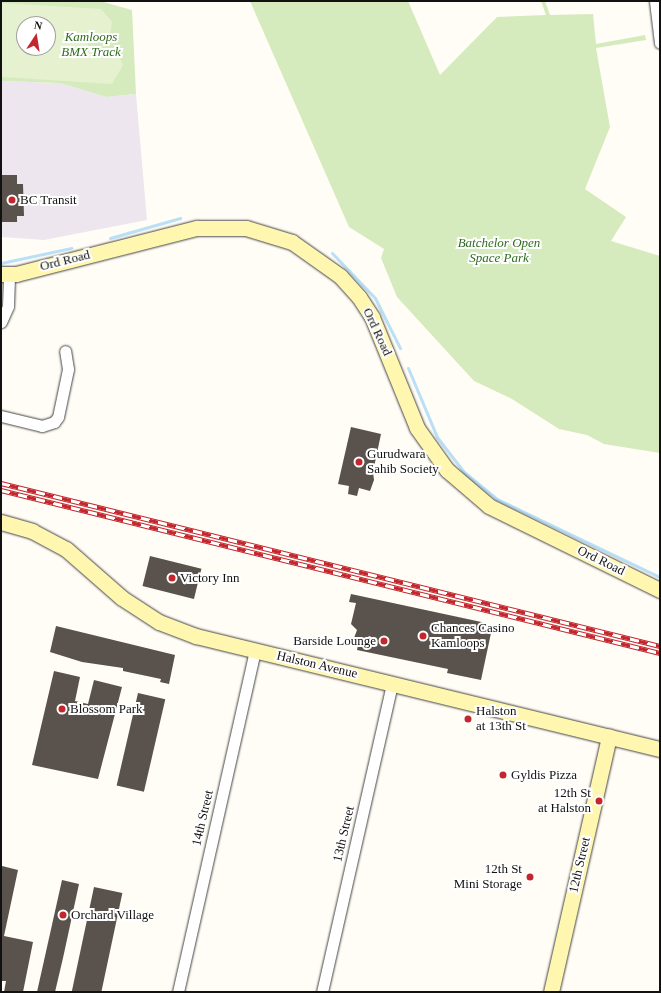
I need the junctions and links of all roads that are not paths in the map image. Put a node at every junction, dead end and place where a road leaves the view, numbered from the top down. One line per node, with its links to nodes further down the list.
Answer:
1 (655, 1): 2 (street)
2 (660, 43)
3 (5, 274): 4 (street); 8 (street, Ord Road)
4 (1, 322)
5 (65, 351): 6 (street)
6 (1, 416)
7 (1, 522): 9 (street, Halston Avenue)
8 (660, 590)
9 (255, 650): 10 (street, Halston Avenue); 13 (street, 14th Street)
10 (392, 683): 11 (street, Halston Avenue); 14 (street, 13th Street)
11 (609, 737): 12 (street, Halston Avenue); 15 (street, 12th Street)
12 (660, 749)
13 (178, 992)
14 (322, 992)
15 (550, 992)

